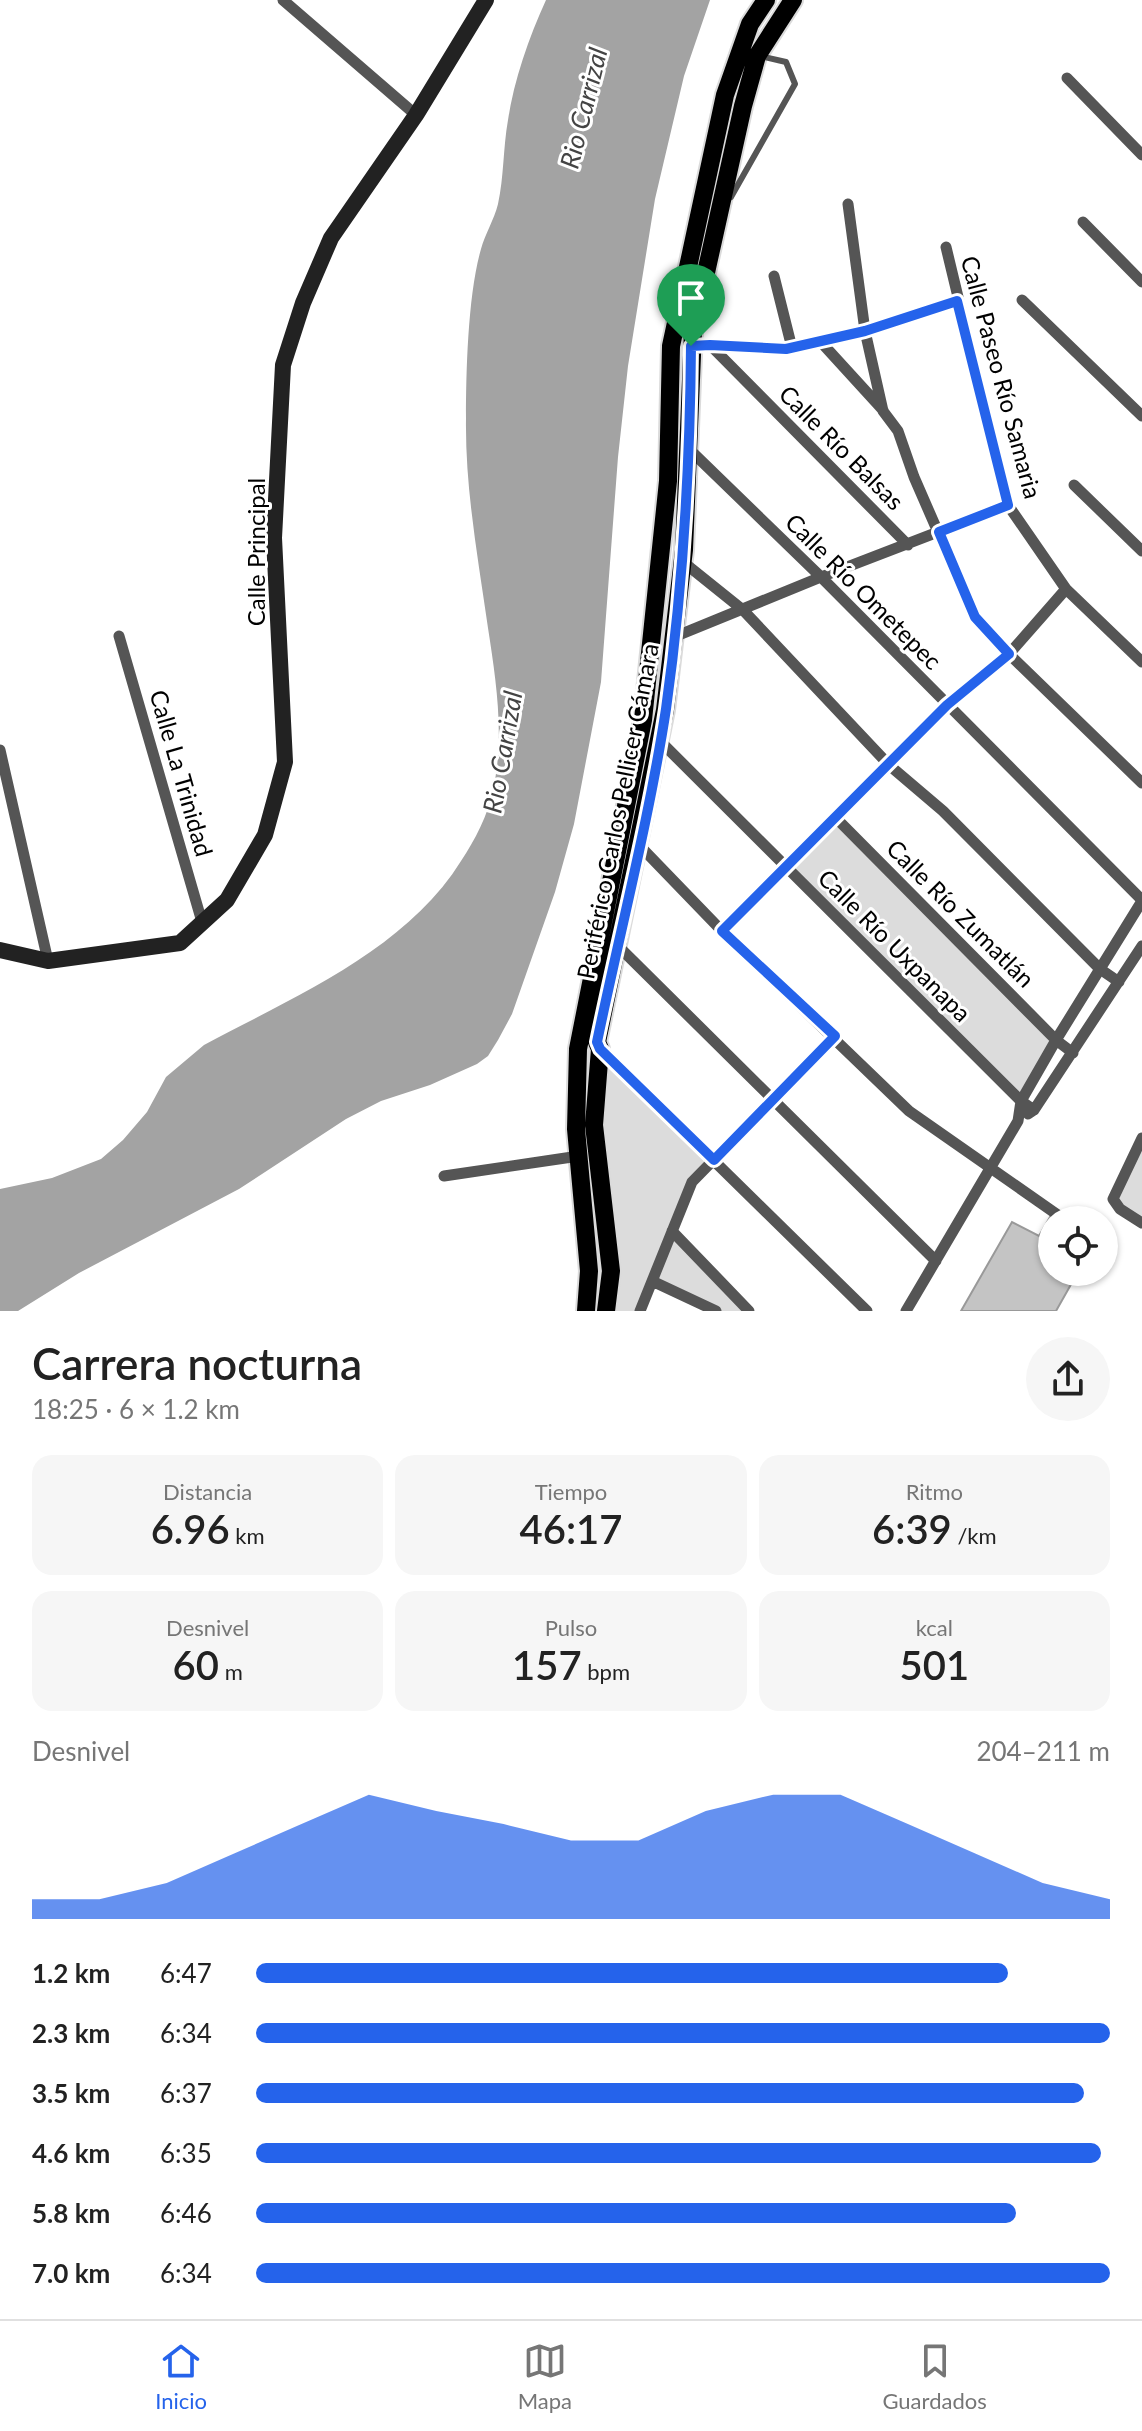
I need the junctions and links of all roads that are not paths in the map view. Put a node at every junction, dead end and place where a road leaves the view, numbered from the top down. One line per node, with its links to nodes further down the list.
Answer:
1 (283, 0): 7 (street)
2 (486, 0): 7 (main road, Calle Principal)
3 (766, 0): 5 (main road)
4 (793, 0): 5 (main road, Periférico Carlos Pellicer Cámara)
5 (749, 52): 10 (main road, Periférico Carlos Pellicer Cámara); 10 (lane); 64 (main road, Periférico Carlos Pellicer Cámara)
6 (1067, 78): 8 (street)
7 (416, 115): 47 (main road, Calle Principal)
8 (1142, 155)
9 (848, 204): 17 (street)
10 (718, 218): 20 (main road, Periférico Carlos Pellicer Cámara)
11 (1083, 222): 14 (street)
12 (946, 247): 16 (street, Calle Paseo Río Samaria)
13 (774, 276): 21 (street)
14 (1142, 282)
15 (1022, 300): 23 (street)
16 (957, 301): 17 (street); 26 (street, Calle Paseo Río Samaria)
17 (865, 331): 18 (street); 22 (street)
18 (820, 341): 21 (street); 22 (street)
19 (710, 345): 20 (street); 21 (street); 28 (street, Calle Río Balsas)
20 (691, 346): 24 (main road, Periférico Carlos Pellicer Cámara)
21 (792, 348)
22 (883, 411): 27 (street)
23 (1142, 416)
24 (690, 450): 30 (main road, Periférico Carlos Pellicer Cámara); 31 (street, Calle Río Ometepec)
25 (1074, 485): 29 (street)
26 (1008, 505): 27 (street); 32 (street, Calle Paseo Río Samaria)
27 (939, 532): 28 (street); 36 (street)
28 (908, 545): 31 (street)
29 (1142, 551)
30 (682, 561): 33 (street); 35 (main road, Periférico Carlos Pellicer Cámara)
31 (821, 577): 33 (street); 38 (street, Calle Río Ometepec)
32 (1066, 589): 36 (street); 37 (street, Calle Paseo Río Samaria)
33 (743, 610): 35 (street); 41 (street)
34 (119, 636): 47 (street, Calle La Trinidad)
35 (674, 637): 39 (main road, Periférico Carlos Pellicer Cámara)
36 (1009, 654): 38 (street); 42 (street)
37 (1142, 662)
38 (947, 705): 41 (street); 46 (street, Calle Río Ometepec)
39 (660, 741): 44 (main road, Periférico Carlos Pellicer Cámara); 45 (street, Calle Río Uxpanapa)
40 (0, 750): 52 (street)
41 (889, 765): 43 (street); 53 (street)
42 (1142, 783)
43 (835, 817): 45 (street); 56 (street, Calle Río Zumatlán)
44 (639, 845): 48 (street); 49 (main road, Periférico Carlos Pellicer Cámara)
45 (784, 866): 48 (street); 60 (street, Calle Río Uxpanapa)
46 (1142, 900): 53 (street)
47 (202, 922): 52 (main road, Calle Principal)
48 (722, 931): 55 (street)
49 (617, 945): 57 (main road, Periférico Carlos Pellicer Cámara); 59 (street)
50 (1142, 946): 54 (street)
51 (0, 950): 52 (main road, Calle Principal)
52 (48, 961)
53 (1100, 969): 54 (street); 56 (street)
54 (1119, 982): 58 (street)
55 (835, 1036): 59 (street); 66 (street)
56 (1056, 1040): 58 (street, Calle Río Zumatlán); 60 (street)
57 (600, 1049): 65 (street); 74 (main road, Periférico Carlos Pellicer Cámara)
58 (1073, 1053): 61 (street)
59 (774, 1101): 65 (street); 71 (street)
60 (1021, 1101): 61 (street, Calle Río Uxpanapa); 62 (street)
61 (1034, 1110): 62 (street)
62 (1018, 1121): 66 (street)
63 (1142, 1138): 69 (street)
64 (579, 1156): 67 (street); 73 (main road, Periférico Carlos Pellicer Cámara)
65 (714, 1160): 70 (street); 78 (street)
66 (990, 1170): 68 (street); 71 (street)
67 (444, 1176)
68 (1044, 1206)
69 (1142, 1223)
70 (672, 1231): 72 (street); 77 (street)
71 (936, 1261): 79 (street)
72 (652, 1281): 75 (street); 76 (street)
73 (586, 1311)
74 (606, 1311)
75 (640, 1311)
76 (716, 1311)
77 (749, 1311)
78 (867, 1311)
79 (906, 1311)

